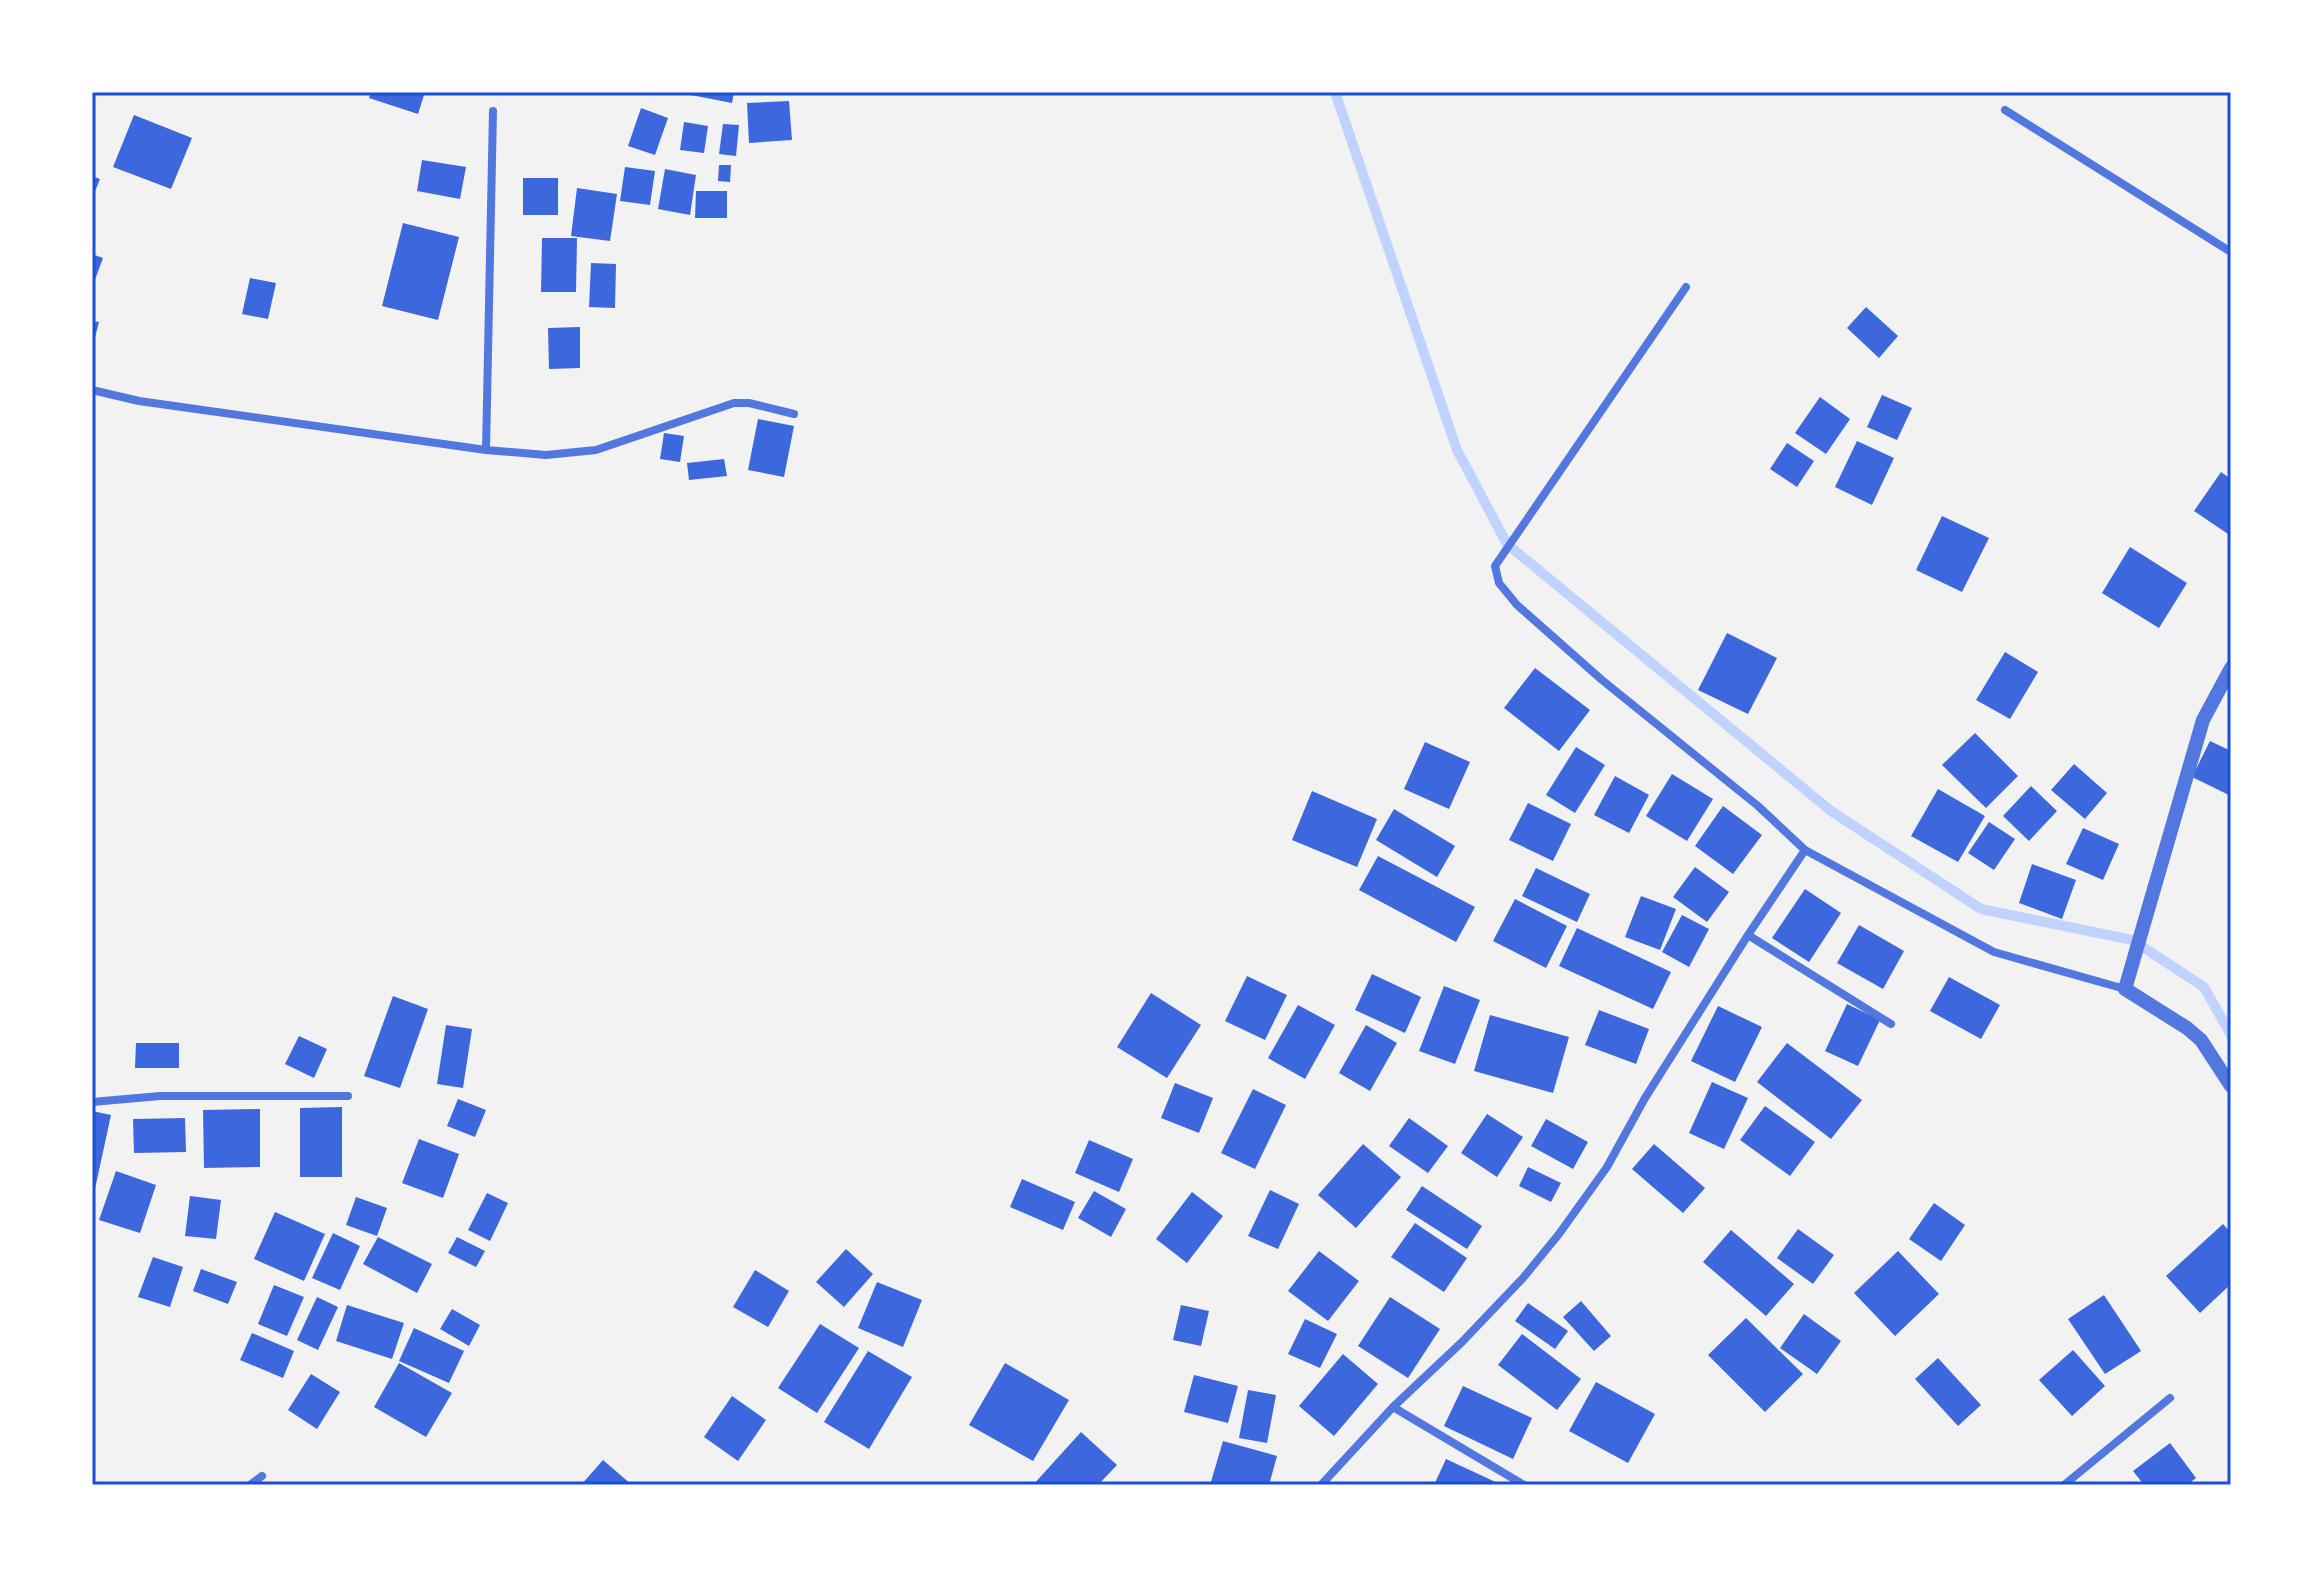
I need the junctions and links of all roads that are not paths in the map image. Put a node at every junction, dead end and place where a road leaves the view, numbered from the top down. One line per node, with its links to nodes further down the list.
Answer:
1 (2005, 110): 3 (street)
2 (493, 111): 7 (street)
3 (2231, 252)
4 (1686, 287): 9 (street)
5 (92, 390): 7 (street)
6 (794, 414): 7 (street)
7 (486, 450)
8 (2231, 668): 11 (street)
9 (1805, 850): 10 (street); 11 (street)
10 (1748, 935): 12 (street); 17 (street)
11 (2127, 984): 13 (street)
12 (1891, 1024)
13 (2231, 1086)
14 (348, 1096): 15 (street)
15 (92, 1102)
16 (2170, 1398): 22 (street)
17 (1393, 1407): 20 (street); 21 (street)
18 (262, 1476): 19 (street)
19 (250, 1485)
20 (1321, 1485)
21 (1524, 1485)
22 (2064, 1485)

